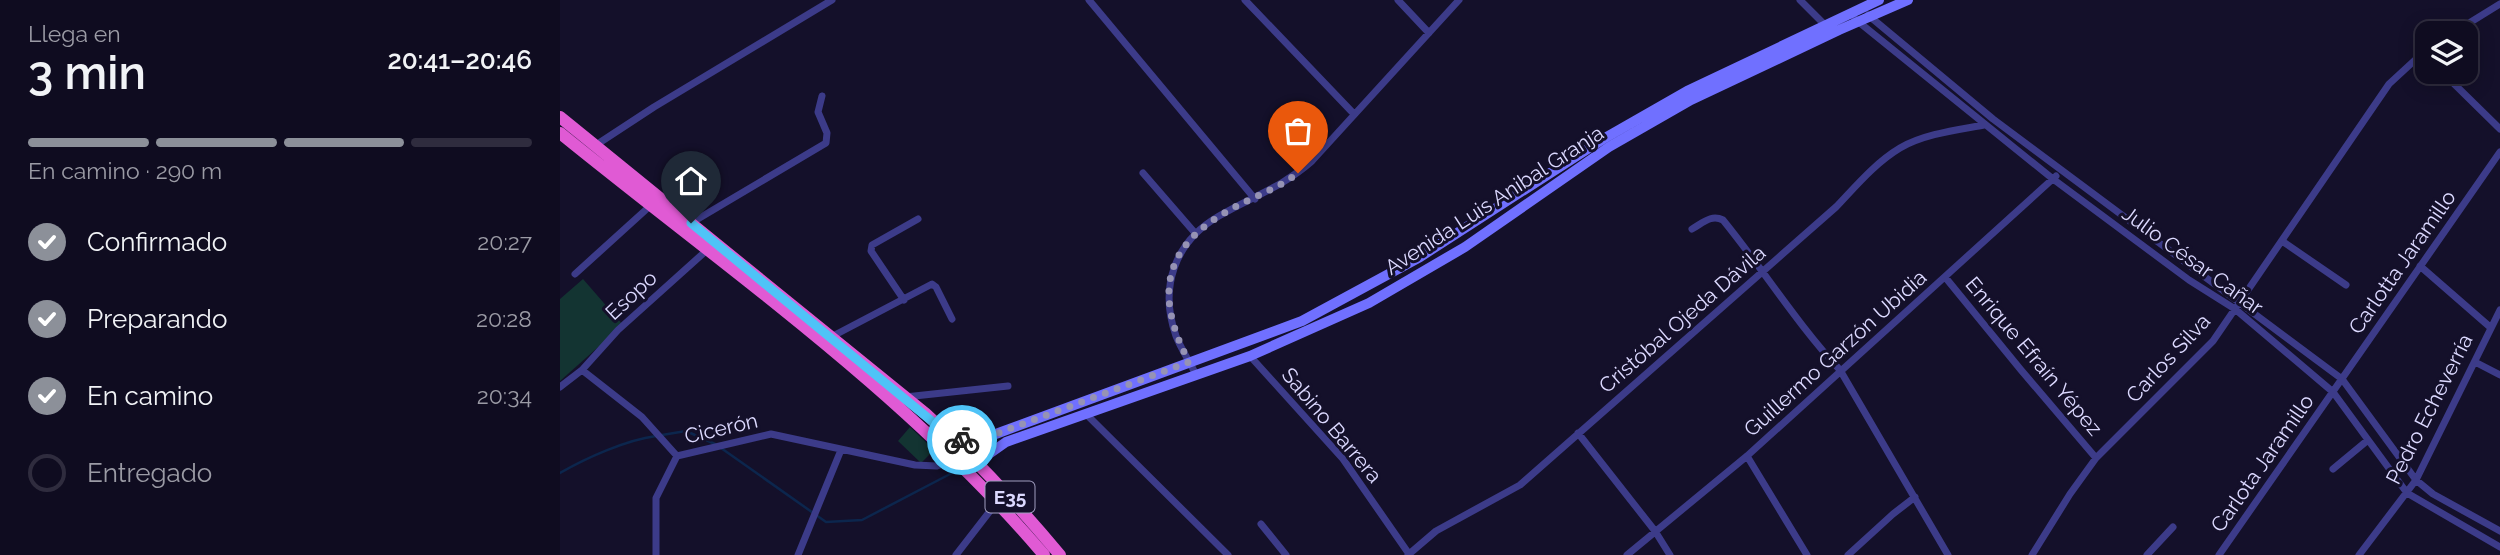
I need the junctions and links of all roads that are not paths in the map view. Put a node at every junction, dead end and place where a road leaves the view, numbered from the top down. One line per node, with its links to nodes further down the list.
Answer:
1 (832, 0): 25 (street)
2 (1089, 0): 30 (street)
3 (1245, 0): 20 (street)
4 (1398, 0): 16 (street)
5 (1459, 0): 16 (street)
6 (1800, 0): 15 (street)
7 (1879, 0): 10 (main road, Avenida Luis Anibal Granja)
8 (1908, 0): 12 (main road, Avenida Luis Anibal Granja)
9 (2500, 4): 13 (street)
10 (1861, 8): 11 (main road, Avenida Luis Anibal Granja); 12 (street, Julio César Cañar)
11 (1848, 14): 14 (street, Julio César Cañar); 15 (main road, Avenida Luis Anibal Granja)
12 (1870, 16): 14 (main road, Avenida Luis Anibal Granja); 27 (street, Julio César Cañar)
13 (2472, 21)
14 (1858, 22): 22 (street, Julio César Cañar); 50 (main road, Avenida Luis Anibal Granja)
15 (1824, 24): 51 (main road, Avenida Luis Anibal Granja)
16 (1429, 33): 20 (street)
17 (2415, 62): 36 (street, Carlos Silva)
18 (2454, 84): 23 (street)
19 (822, 96): 33 (street)
20 (1354, 114): 30 (street)
21 (560, 117): 25 (highway, E35)
22 (1984, 125): 29 (street, Julio César Cañar); 39 (street, Cristóbal Ojeda Dávila)
23 (2500, 129)
24 (560, 133): 31 (highway, E35)
25 (596, 145): 33 (highway, E35)
26 (2500, 152): 38 (street, Carlotta Jaramillo)
27 (2061, 171): 29 (street, Guillermo Garzón Ubidia); 44 (street, Julio César Cañar)
28 (1143, 173): 35 (street)
29 (2053, 178): 41 (street, Guillermo Garzón Ubidia); 45 (street, Julio César Cañar)
30 (1255, 199): 35 (street)
31 (650, 206): 37 (highway, E35); 40 (street)
32 (918, 219): 43 (street)
33 (691, 223): 49 (highway, E35)
34 (1692, 229): 39 (street)
35 (1195, 233): 51 (street)
36 (2282, 241): 42 (street); 44 (street, Carlos Silva)
37 (707, 250): 53 (street, Esopo); 70 (highway, E35)
38 (2420, 266): 48 (street); 57 (street, Carlotta Jaramillo)
39 (1763, 271): 54 (street); 63 (street, Cristóbal Ojeda Dávila)
40 (575, 274)
41 (1945, 277): 54 (street, Guillermo Garzón Ubidia); 69 (street, Enrique Efraín Yépez)
42 (2346, 285)
43 (904, 300): 47 (street); 49 (street)
44 (2240, 301): 45 (street, Carlos Silva); 57 (street, Julio César Cañar)
45 (2235, 309): 60 (street, Julio César Cañar); 69 (street, Carlos Silva)
46 (2500, 310): 48 (street, Pedro Echeverría)
47 (952, 319)
48 (2495, 323): 52 (street, Pedro Echeverría)
49 (831, 337): 61 (highway, E35)
50 (1250, 356): 55 (main road, Avenida Luis Anibal Granja); 89 (street, Sabino Barrera)
51 (1189, 362): 55 (street); 65 (main road, Avenida Luis Anibal Granja)
52 (2475, 362): 56 (street); 73 (street, Pedro Echeverría)
53 (582, 370): 59 (street, Esopo); 68 (street)
54 (1840, 370): 67 (street, Guillermo Garzón Ubidia); 75 (street)
55 (1196, 375): 62 (main road, Avenida Luis Anibal Granja)
56 (2500, 375)
57 (2342, 379): 60 (street, Carlotta Jaramillo); 73 (street, Julio César Cañar)
58 (1008, 386): 61 (street)
59 (560, 387)
60 (2333, 392): 64 (street, Julio César Cañar); 97 (street, Carlota Jaramillo)
61 (905, 397): 65 (highway, E35)
62 (1086, 414): 71 (main road, Avenida Luis Anibal Granja); 87 (street)
63 (1578, 433): 79 (street); 89 (street, Cristóbal Ojeda Dávila)
64 (2368, 440): 72 (street); 74 (street, Julio César Cañar)
65 (956, 441): 71 (highway, E35)
66 (841, 450): 68 (street, Cicerón); 70 (street, Cicerón); 83 (street)
67 (1746, 456): 79 (street, Guillermo Garzón Ubidia); 92 (street)
68 (677, 457): 82 (street, Cicerón)
69 (2096, 458): 95 (street, Carlos Silva)
70 (957, 459): 76 (highway, E35)
71 (980, 465): 86 (highway, E35)
72 (2333, 469)
73 (2416, 480): 74 (street, Pedro Echeverría); 80 (street, Julio César Cañar)
74 (2407, 493): 81 (street, Julio César Cañar); 98 (street, Pedro Echeverría)
75 (1915, 498): 93 (street); 94 (street)
76 (997, 502): 84 (street); 85 (highway, E35)
77 (1261, 524): 88 (street)
78 (2173, 527): 96 (street)
79 (1655, 531): 90 (street, Guillermo Garzón Ubidia); 91 (street)
80 (2500, 531)
81 (2500, 547)
82 (656, 555)
83 (798, 555)
84 (956, 555)
85 (1044, 555)
86 (1060, 555)
87 (1228, 555)
88 (1286, 555)
89 (1408, 555)
90 (1627, 555)
91 (1671, 555)
92 (1807, 555)
93 (1848, 555)
94 (1948, 555)
95 (2032, 555)
96 (2147, 555)
97 (2219, 555)
98 (2360, 555)

